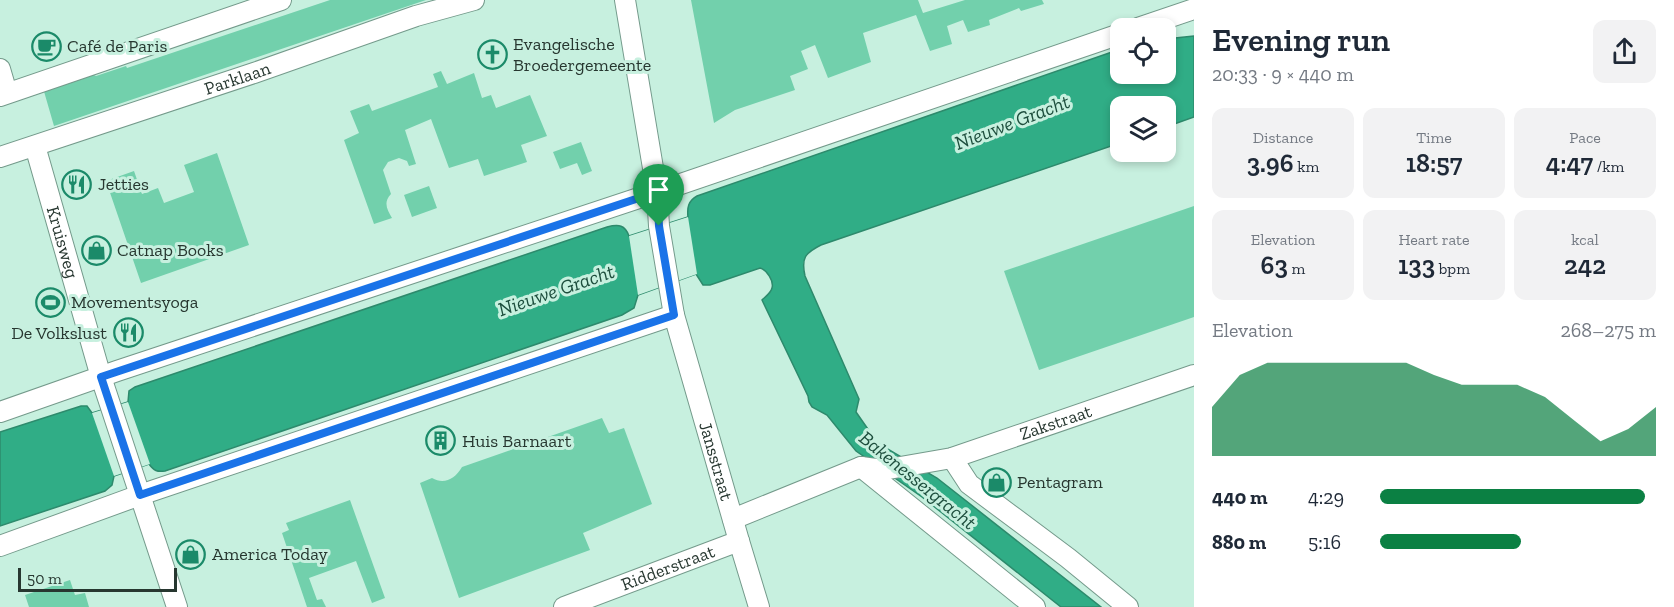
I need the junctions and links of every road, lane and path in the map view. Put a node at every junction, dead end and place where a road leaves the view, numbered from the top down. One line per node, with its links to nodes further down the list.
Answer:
1 (280, 0): 8 (street)
2 (474, 0): 9 (street, Parklaan)
3 (625, 0): 11 (street, Jansstraat)
4 (1194, 9): 5 (street)
5 (1167, 18)
6 (1110, 37): 11 (street)
7 (0, 69): 8 (street)
8 (4, 94)
9 (35, 146): 10 (street, Parklaan); 14 (street, Kruisweg)
10 (0, 157)
11 (657, 192): 12 (street, Jansstraat); 14 (street)
12 (674, 315): 18 (street); 19 (street, Jansstraat)
13 (1194, 375): 16 (street, Zakstraat)
14 (101, 377): 15 (street); 18 (street, Kruisweg)
15 (0, 412)
16 (952, 458): 17 (street, Zakstraat); 26 (street)
17 (861, 467): 19 (street); 25 (street)
18 (140, 495): 21 (street); 22 (street, Kruisweg)
19 (734, 519): 20 (street, Jansstraat)
20 (739, 541): 23 (street, Ridderstraat); 24 (street, Jansstraat)
21 (0, 546)
22 (177, 607)
23 (564, 607)
24 (759, 607)
25 (1035, 607)
26 (1128, 607)

